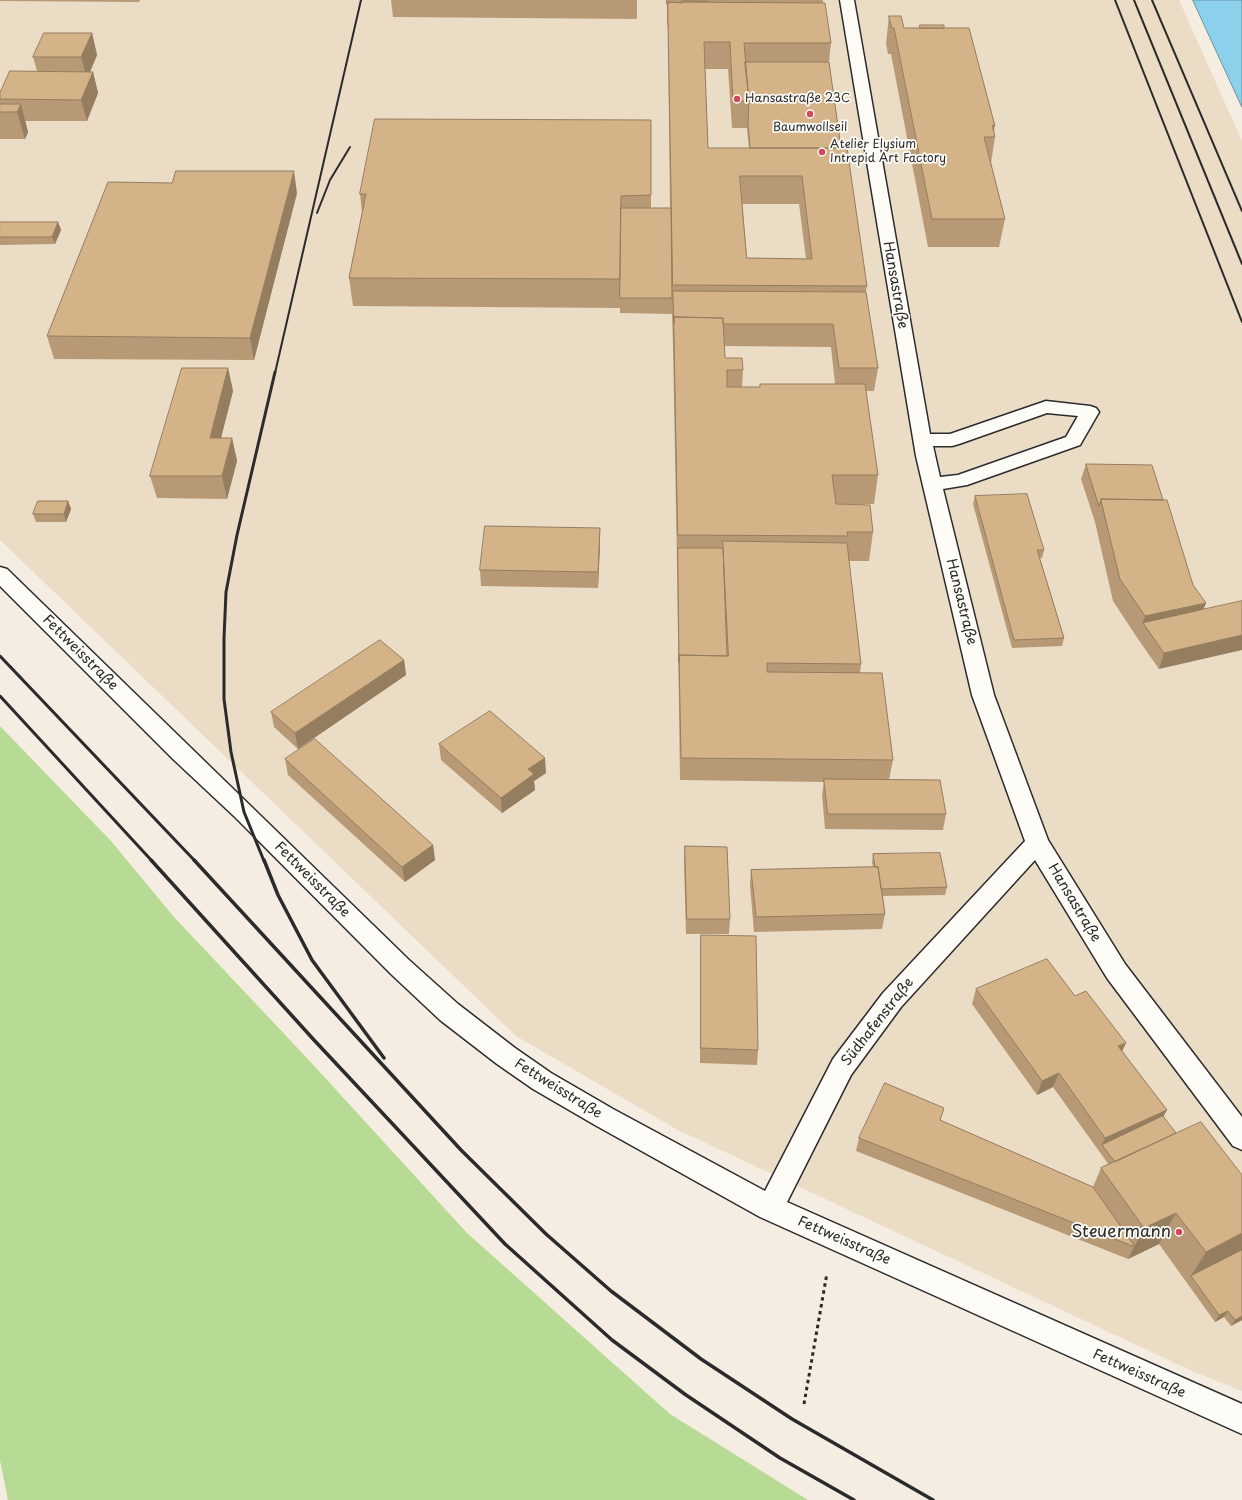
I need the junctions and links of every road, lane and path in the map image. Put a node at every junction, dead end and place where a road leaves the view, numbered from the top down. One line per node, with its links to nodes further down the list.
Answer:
1 (847, 0): 2 (street, Hansastraße)
2 (922, 440): 3 (street, Hansastraße); 3 (street)
3 (932, 484): 5 (street, Hansastraße)
4 (0, 574): 7 (street, Fettweisstraße)
5 (1037, 843): 6 (street, Hansastraße); 7 (street, Südhafenstraße)
6 (1242, 1138)
7 (770, 1208): 8 (street, Fettweisstraße)
8 (835, 1237): 9 (path); 10 (street, Fettweisstraße)
9 (804, 1404)
10 (1242, 1419)

